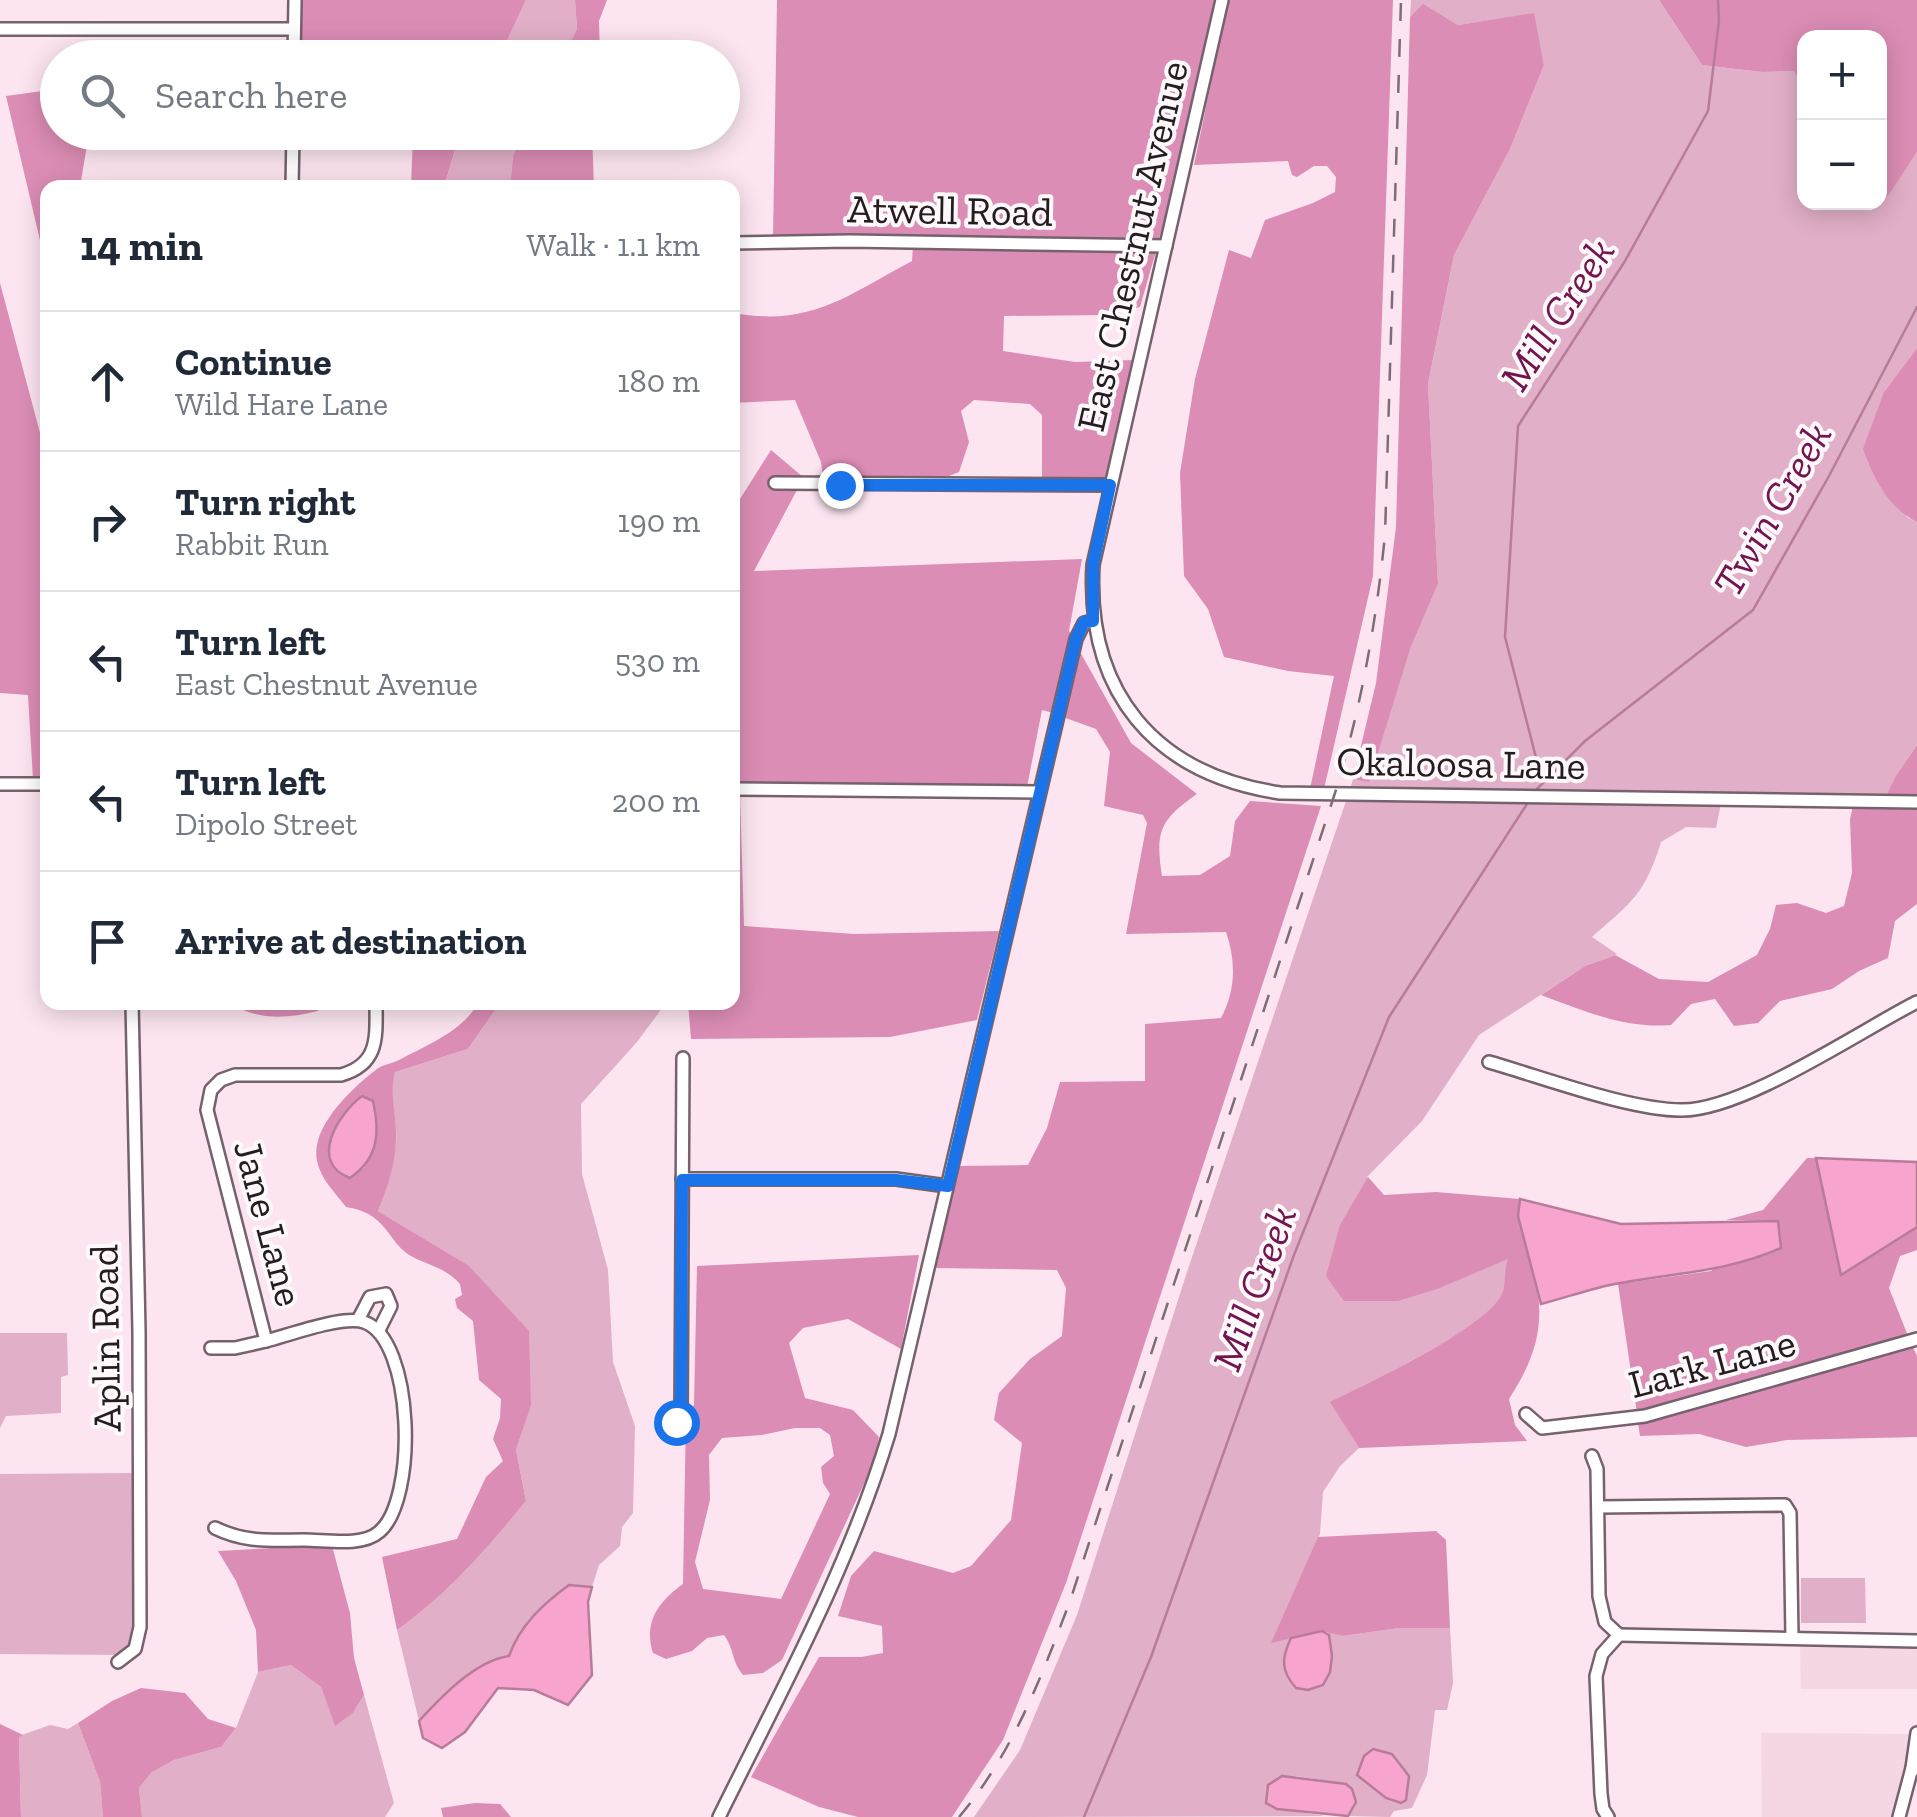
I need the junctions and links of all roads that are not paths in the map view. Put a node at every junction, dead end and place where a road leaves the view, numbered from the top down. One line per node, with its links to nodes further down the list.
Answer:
1 (294, 0): 4 (street)
2 (1222, 0): 9 (street, East Chestnut Avenue)
3 (0, 29): 4 (street)
4 (294, 30): 5 (street)
5 (294, 40)
6 (293, 150): 7 (street)
7 (292, 180)
8 (740, 244): 9 (street, Atwell Road)
9 (1166, 246): 11 (street, East Chestnut Avenue)
10 (775, 484): 11 (street)
11 (1110, 485): 12 (street, East Chestnut Avenue)
12 (1093, 621): 16 (street, East Chestnut Avenue); 17 (street, Okaloosa Lane)
13 (0, 784): 14 (street)
14 (40, 784)
15 (740, 789): 16 (street)
16 (1040, 792): 24 (street, East Chestnut Avenue)
17 (1917, 802)
18 (1917, 1002): 22 (street)
19 (132, 1010): 38 (street, Aplin Road)
20 (376, 1010): 28 (street, Jane Lane)
21 (683, 1058): 23 (street)
22 (1489, 1062)
23 (682, 1180): 24 (street); 31 (street)
24 (948, 1186): 41 (street, East Chestnut Avenue)
25 (358, 1320): 26 (street, Jane Lane); 26 (street); 28 (street, Jane Lane)
26 (378, 1330): 34 (street)
27 (1917, 1339): 30 (street, Lark Lane)
28 (266, 1341): 29 (street)
29 (211, 1348)
30 (1526, 1414)
31 (666, 1431)
32 (1592, 1456): 33 (street)
33 (1598, 1508): 35 (street); 36 (street)
34 (215, 1528)
35 (1618, 1635): 36 (street); 42 (street)
36 (1792, 1637): 37 (street)
37 (1917, 1641)
38 (118, 1662)
39 (1917, 1733): 40 (street)
40 (1914, 1769): 43 (street)
41 (719, 1817)
42 (1608, 1817)
43 (1899, 1817)

